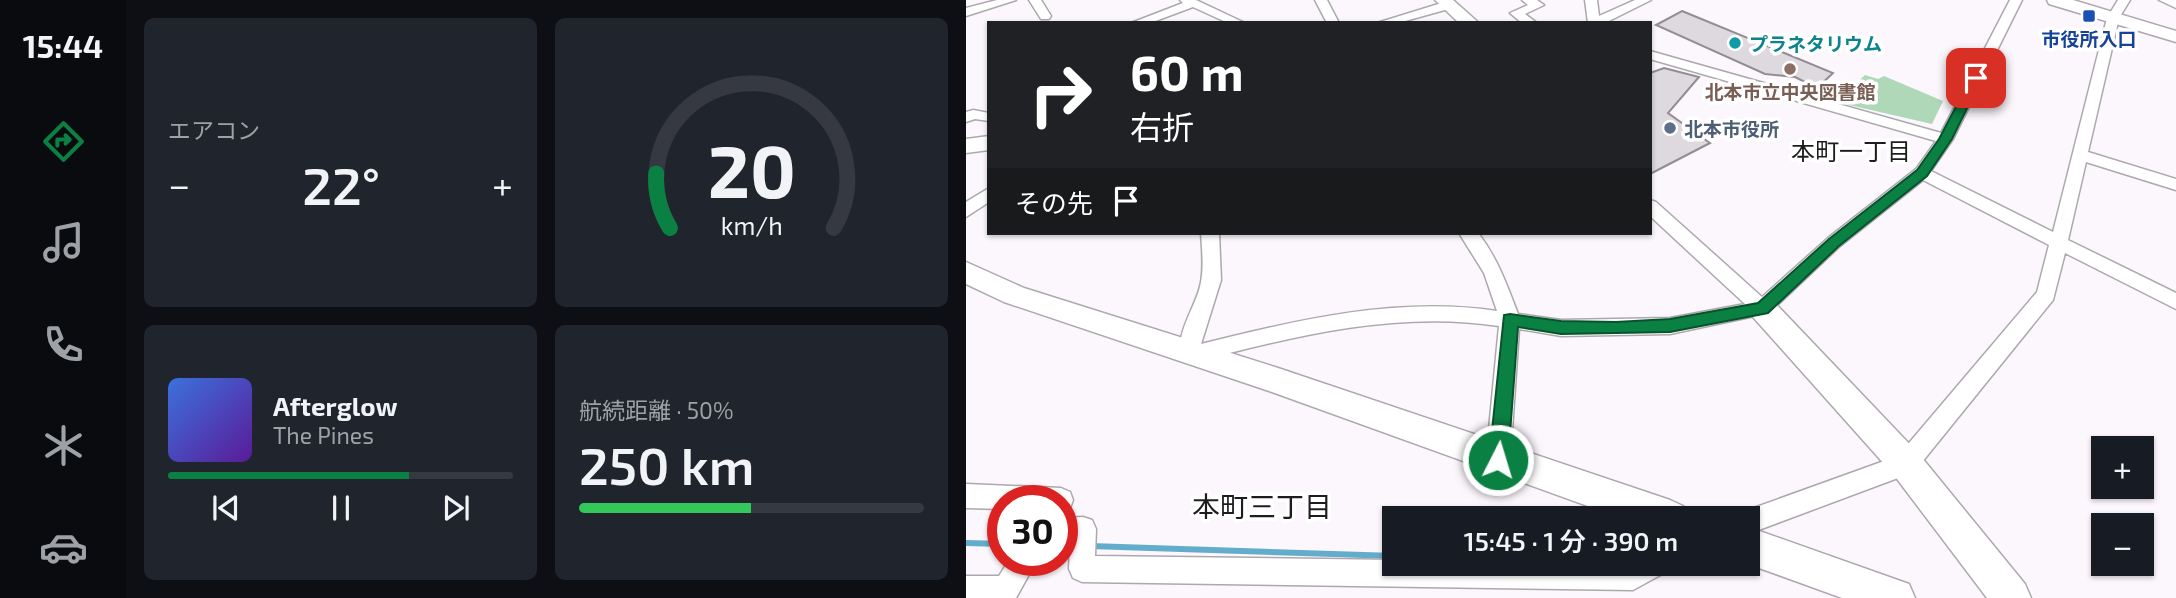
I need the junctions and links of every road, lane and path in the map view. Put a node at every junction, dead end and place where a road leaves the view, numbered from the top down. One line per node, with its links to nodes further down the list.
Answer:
1 (1010, 0): 14 (street)
2 (1035, 0): 15 (street)
3 (1321, 0): 19 (street)
4 (1528, 0): 22 (street)
5 (1591, 0): 23 (street)
6 (1645, 0): 24 (street)
7 (2016, 0): 29 (street)
8 (2055, 0): 16 (street)
9 (2124, 0): 16 (street)
10 (2165, 0): 13 (street)
11 (1189, 2): 17 (street); 18 (street)
12 (1446, 2): 20 (street); 21 (street)
13 (2176, 5)
14 (966, 12)
15 (1045, 16)
16 (2113, 18): 25 (street); 32 (street)
17 (1142, 21)
18 (1235, 21)
19 (1332, 21)
20 (1389, 21)
21 (1468, 21)
22 (1528, 21)
23 (1594, 21)
24 (1598, 21)
25 (2176, 37)
26 (1652, 56): 29 (street)
27 (987, 117): 28 (street)
28 (966, 118)
29 (1945, 139): 33 (street)
30 (987, 143): 31 (street)
31 (966, 146)
32 (2078, 153): 34 (street); 38 (street)
33 (1922, 173): 38 (street); 41 (street)
34 (2176, 185)
35 (1652, 208): 41 (street)
36 (1210, 235): 43 (street)
37 (1470, 235): 42 (street)
38 (2058, 241): 40 (street); 45 (street)
39 (966, 272): 43 (street)
40 (2176, 302)
41 (1762, 308): 42 (street); 45 (street)
42 (1510, 320): 43 (street); 44 (street)
43 (1191, 355): 44 (street)
44 (1498, 460): 48 (street)
45 (1906, 464): 49 (street); 58 (street)
46 (966, 495): 47 (street)
47 (987, 496)
48 (1634, 506)
49 (1760, 518)
50 (1078, 529): 52 (street)
51 (1760, 549): 57 (street)
52 (1382, 573)
53 (1014, 576): 56 (street)
54 (1564, 576): 55 (street)
55 (1635, 576)
56 (966, 589)
57 (1895, 598)
58 (2011, 598)

